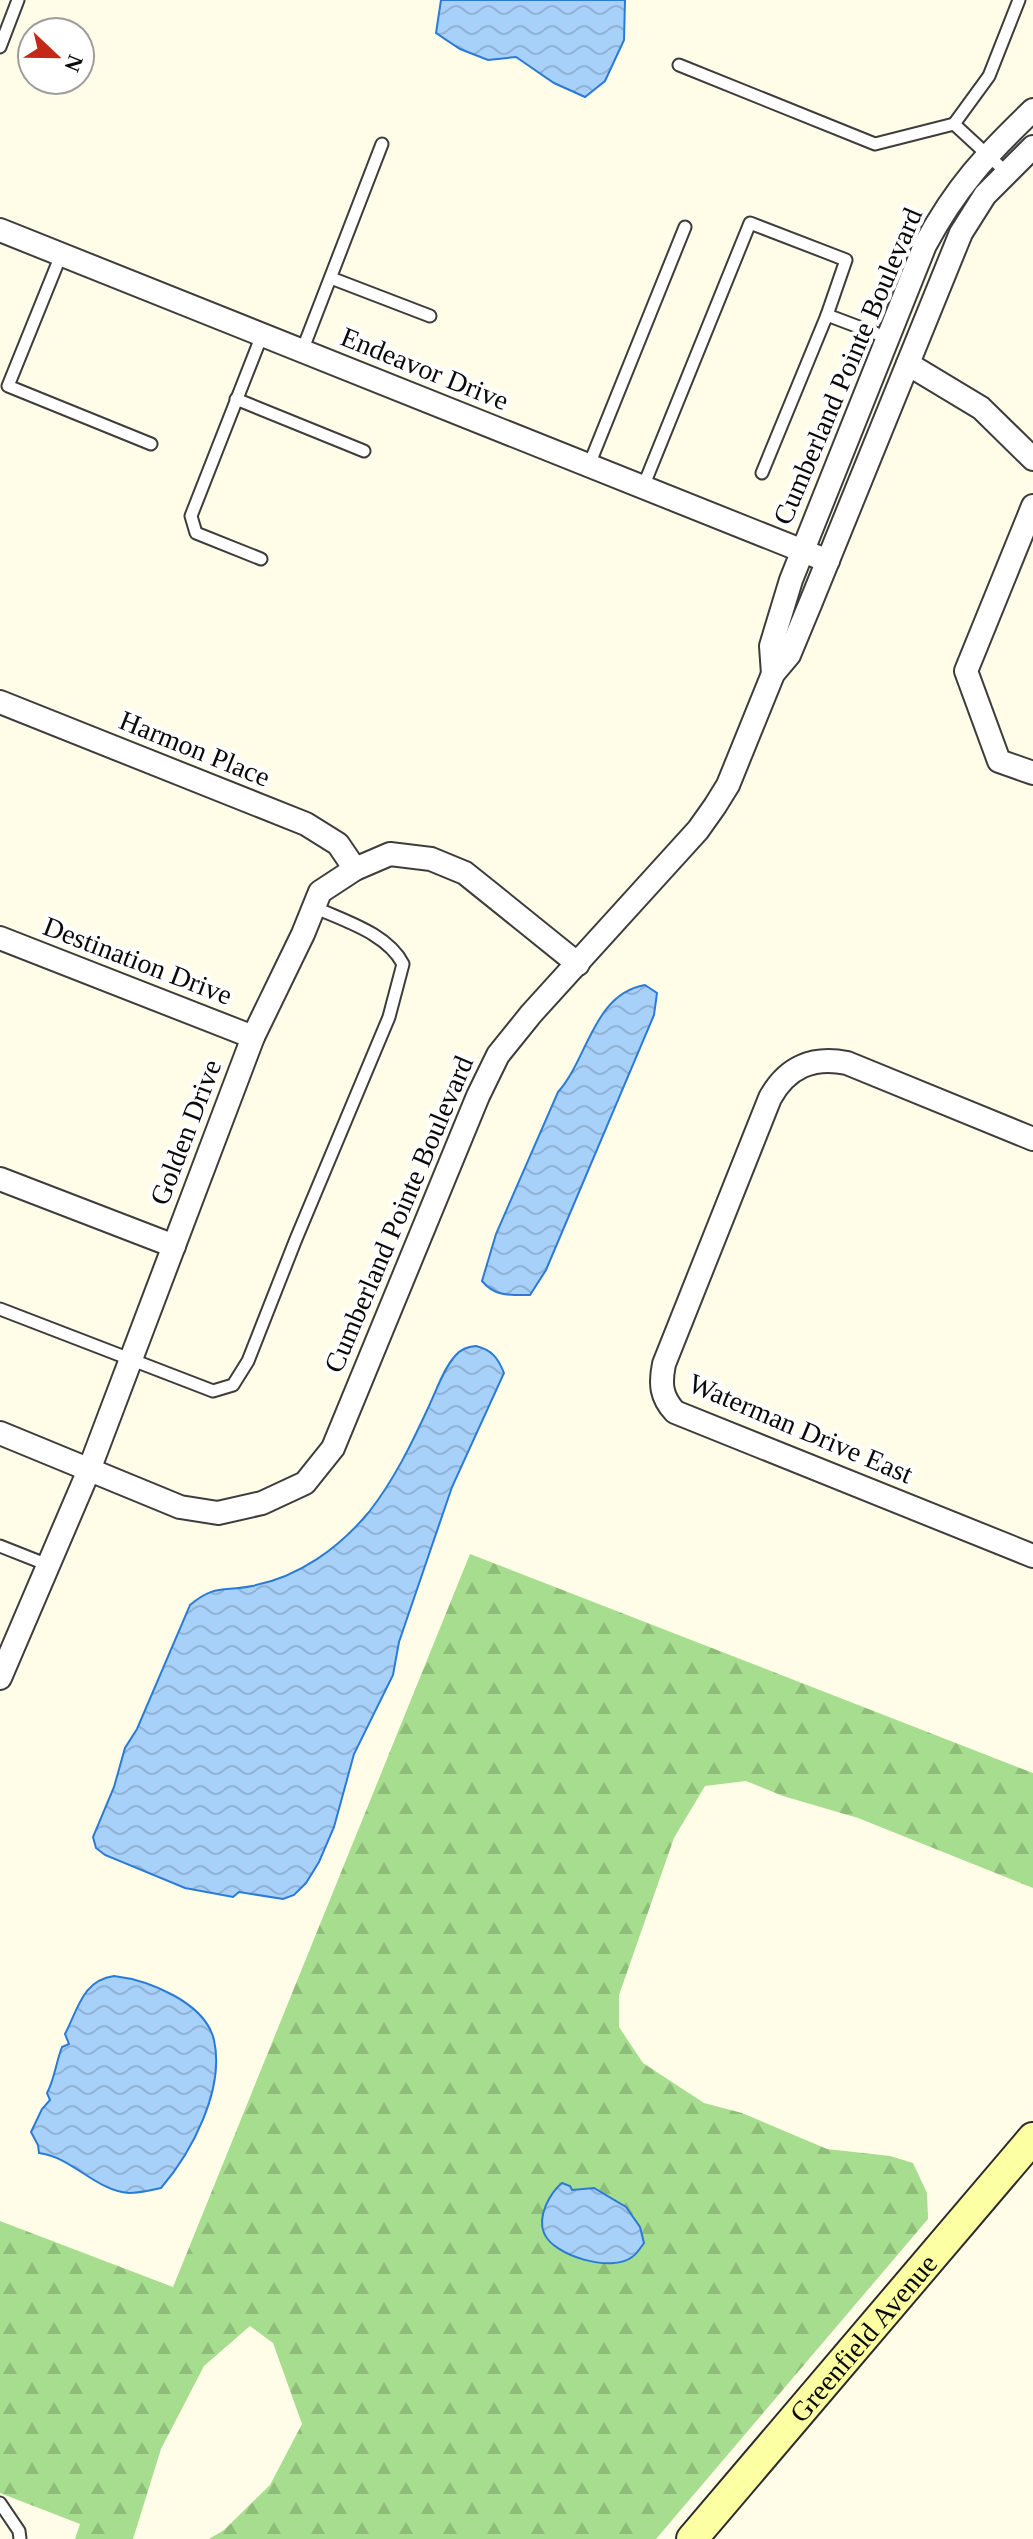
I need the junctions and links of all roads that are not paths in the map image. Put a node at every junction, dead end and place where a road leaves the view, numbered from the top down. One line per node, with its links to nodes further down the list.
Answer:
1 (18, 0): 3 (lane)
2 (1019, 0): 6 (lane)
3 (0, 47)
4 (679, 65): 6 (lane)
5 (1033, 110): 9 (street, Cumberland Pointe Boulevard)
6 (954, 124): 9 (lane)
7 (382, 144): 14 (lane)
8 (1033, 147): 10 (street, Cumberland Pointe Boulevard)
9 (988, 153): 10 (lane); 18 (street, Cumberland Pointe Boulevard)
10 (1006, 172): 20 (street, Cumberland Pointe Boulevard)
11 (685, 227): 25 (lane)
12 (0, 230): 13 (street, Endeavor Drive)
13 (61, 255): 17 (street, Endeavor Drive); 22 (lane)
14 (331, 278): 16 (lane); 19 (lane)
15 (827, 315): 18 (lane); 26 (lane); 27 (lane)
16 (430, 316)
17 (262, 335): 19 (street, Endeavor Drive); 21 (lane)
18 (888, 338): 29 (street, Cumberland Pointe Boulevard)
19 (302, 351): 25 (street, Endeavor Drive)
20 (908, 364): 24 (street); 31 (street, Cumberland Pointe Boulevard)
21 (236, 399): 23 (lane); 30 (lane)
22 (151, 444)
23 (364, 451)
24 (1033, 459)
25 (589, 465): 27 (street, Endeavor Drive)
26 (762, 473)
27 (643, 487): 29 (street, Endeavor Drive)
28 (1033, 506): 34 (street)
29 (803, 550): 31 (street, Endeavor Drive); 32 (street, Cumberland Pointe Boulevard)
30 (261, 559)
31 (828, 561): 32 (street, Cumberland Pointe Boulevard)
32 (773, 674): 38 (street, Cumberland Pointe Boulevard)
33 (0, 702): 35 (street, Harmon Place)
34 (1033, 773)
35 (355, 869): 36 (street, Golden Drive); 38 (street, Golden Drive)
36 (314, 907): 39 (street, Golden Drive); 44 (lane)
37 (0, 938): 39 (street, Destination Drive)
38 (578, 964): 46 (street, Cumberland Pointe Boulevard)
39 (253, 1037): 42 (street, Golden Drive)
40 (1033, 1139): 48 (street, Waterman Drive East)
41 (0, 1179): 42 (street)
42 (174, 1246): 44 (street, Golden Drive)
43 (0, 1309): 44 (lane)
44 (131, 1361): 46 (street, Golden Drive)
45 (0, 1433): 46 (street, Cumberland Pointe Boulevard)
46 (89, 1470): 49 (street, Golden Drive)
47 (0, 1546): 49 (lane)
48 (1033, 1556)
49 (48, 1565): 50 (street, Golden Drive)
50 (1, 1674)
51 (1033, 2138): 54 (main road, Greenfield Avenue)
52 (0, 2503): 53 (lane)
53 (20, 2539)
54 (692, 2539)

